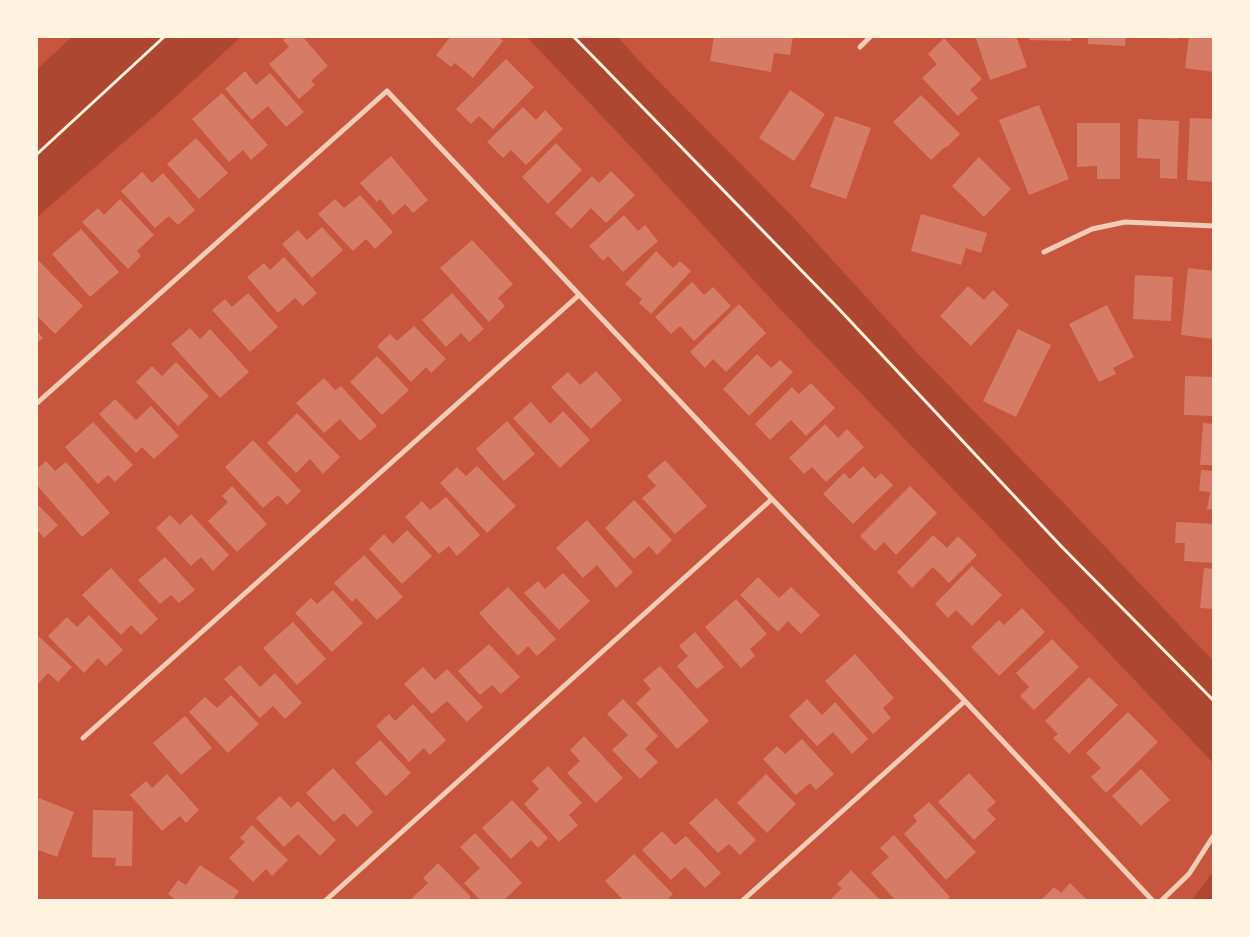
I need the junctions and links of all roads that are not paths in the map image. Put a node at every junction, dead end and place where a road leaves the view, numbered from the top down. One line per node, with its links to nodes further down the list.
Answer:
1 (871, 36): 2 (street)
2 (860, 47)
3 (1214, 226): 4 (street)
4 (1044, 252)
5 (579, 295): 6 (street); 7 (street); 9 (street)
6 (36, 404)
7 (772, 499): 8 (street); 11 (street)
8 (966, 701): 12 (street); 13 (street)
9 (83, 738)
10 (1214, 835): 14 (street)
11 (325, 901)
12 (742, 901)
13 (1153, 901)
14 (1161, 901)

